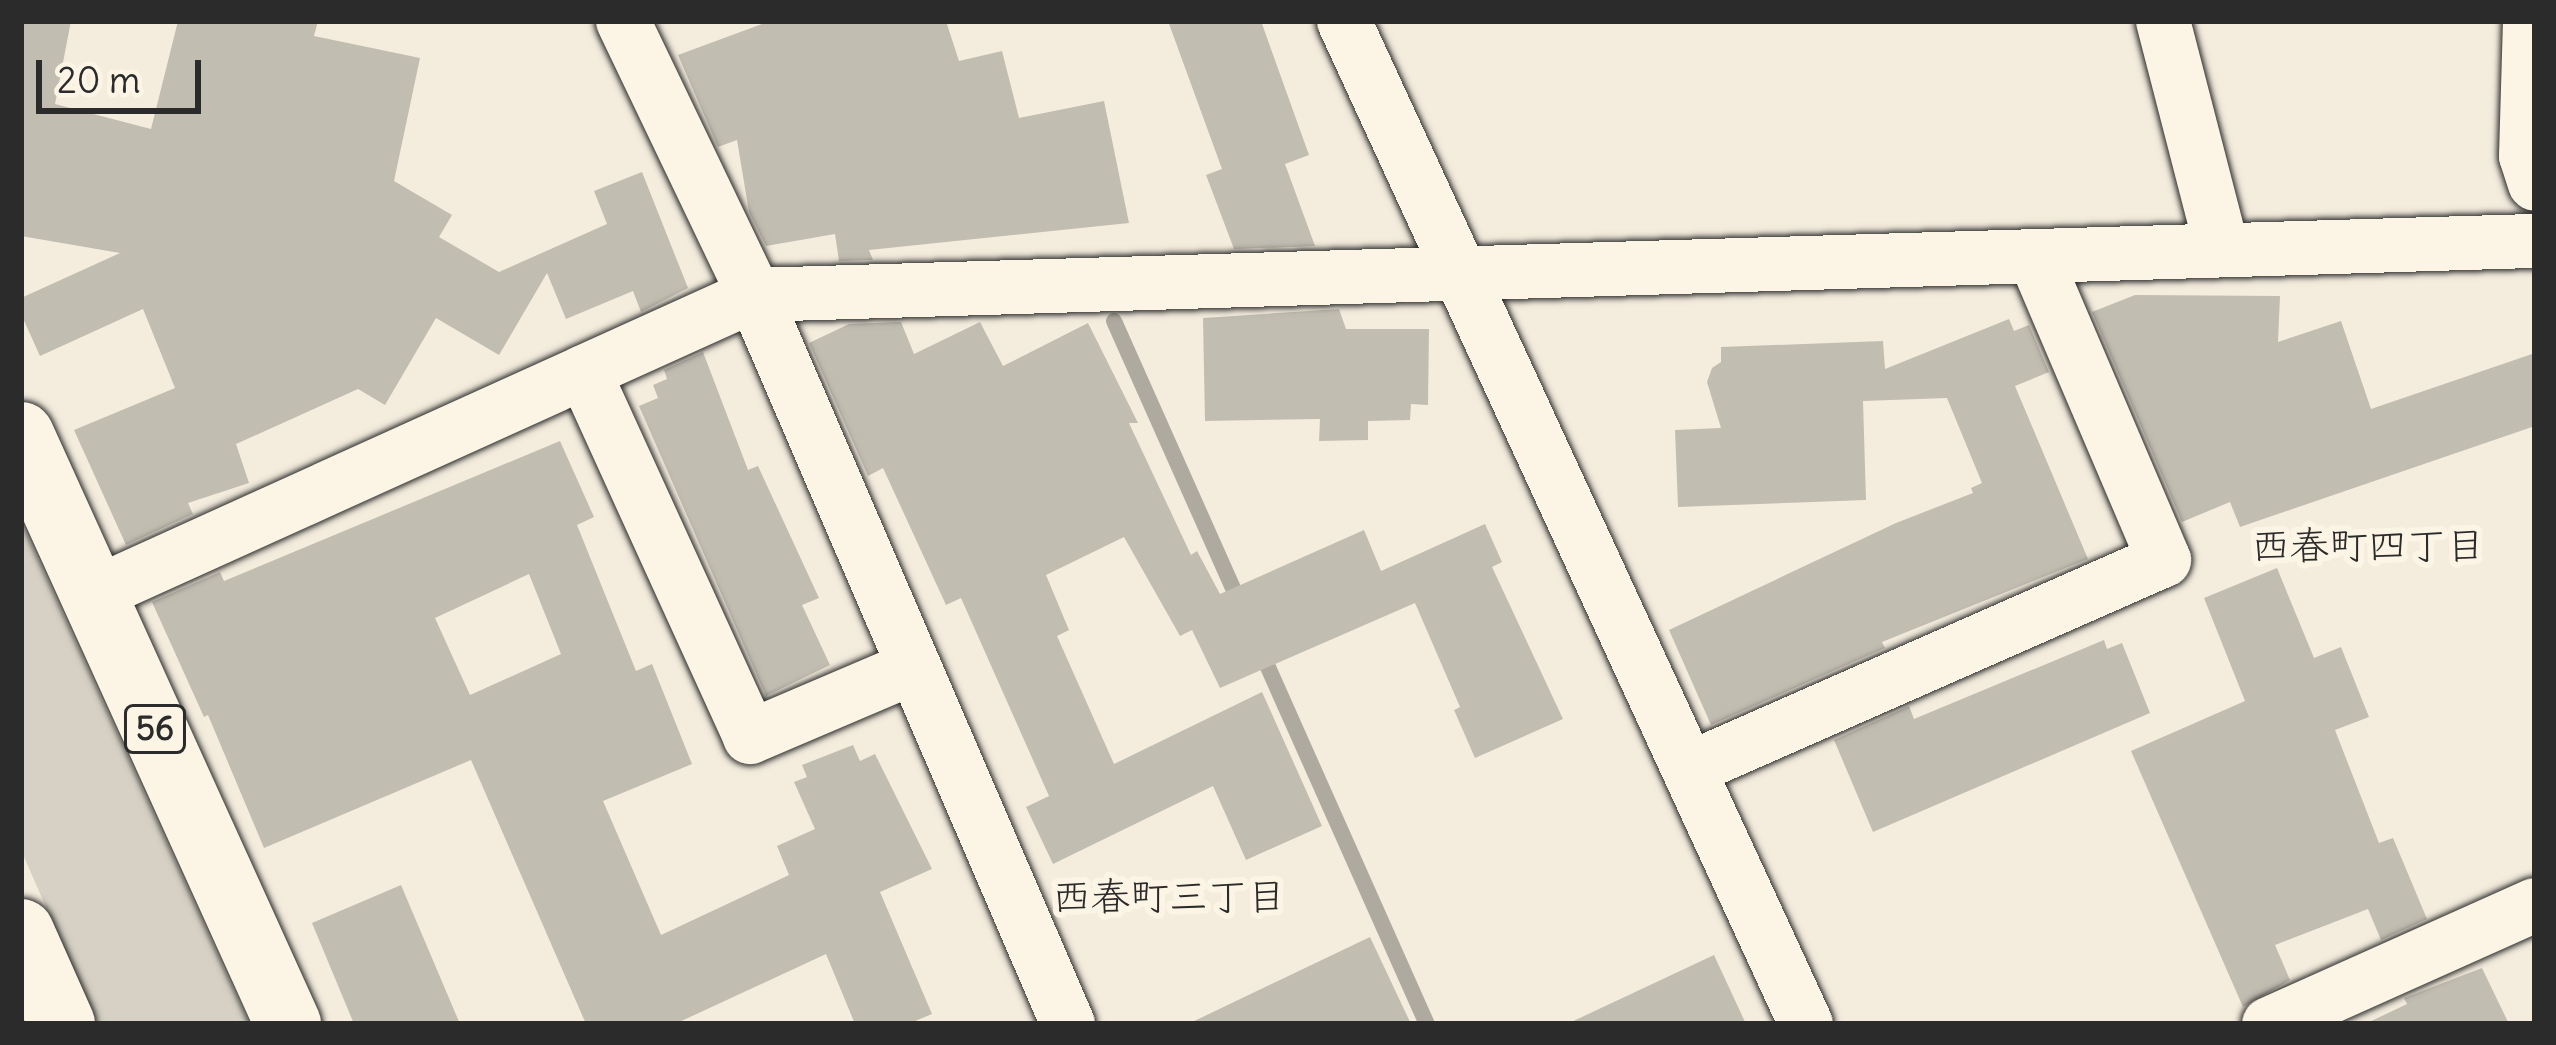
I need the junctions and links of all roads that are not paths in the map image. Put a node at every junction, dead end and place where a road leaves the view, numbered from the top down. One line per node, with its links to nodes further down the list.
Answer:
1 (623, 21): 10 (street)
2 (1344, 21): 9 (street)
3 (2163, 21): 7 (street)
4 (2530, 21): 5 (street)
5 (2535, 184)
6 (2535, 241): 7 (street)
7 (2222, 250): 8 (street)
8 (2035, 259): 9 (street); 15 (street)
9 (1459, 274): 10 (street); 15 (street)
10 (754, 295): 11 (street); 14 (street)
11 (584, 371): 13 (street); 14 (street)
12 (21, 435): 13 (main road, 56)
13 (94, 594): 19 (main road, 56)
14 (914, 667): 20 (street)
15 (1688, 770): 21 (street)
16 (2535, 905): 22 (street)
17 (21, 932): 18 (main road)
18 (62, 1024)
19 (288, 1024)
20 (1068, 1024)
21 (1806, 1024)
22 (2269, 1024)

